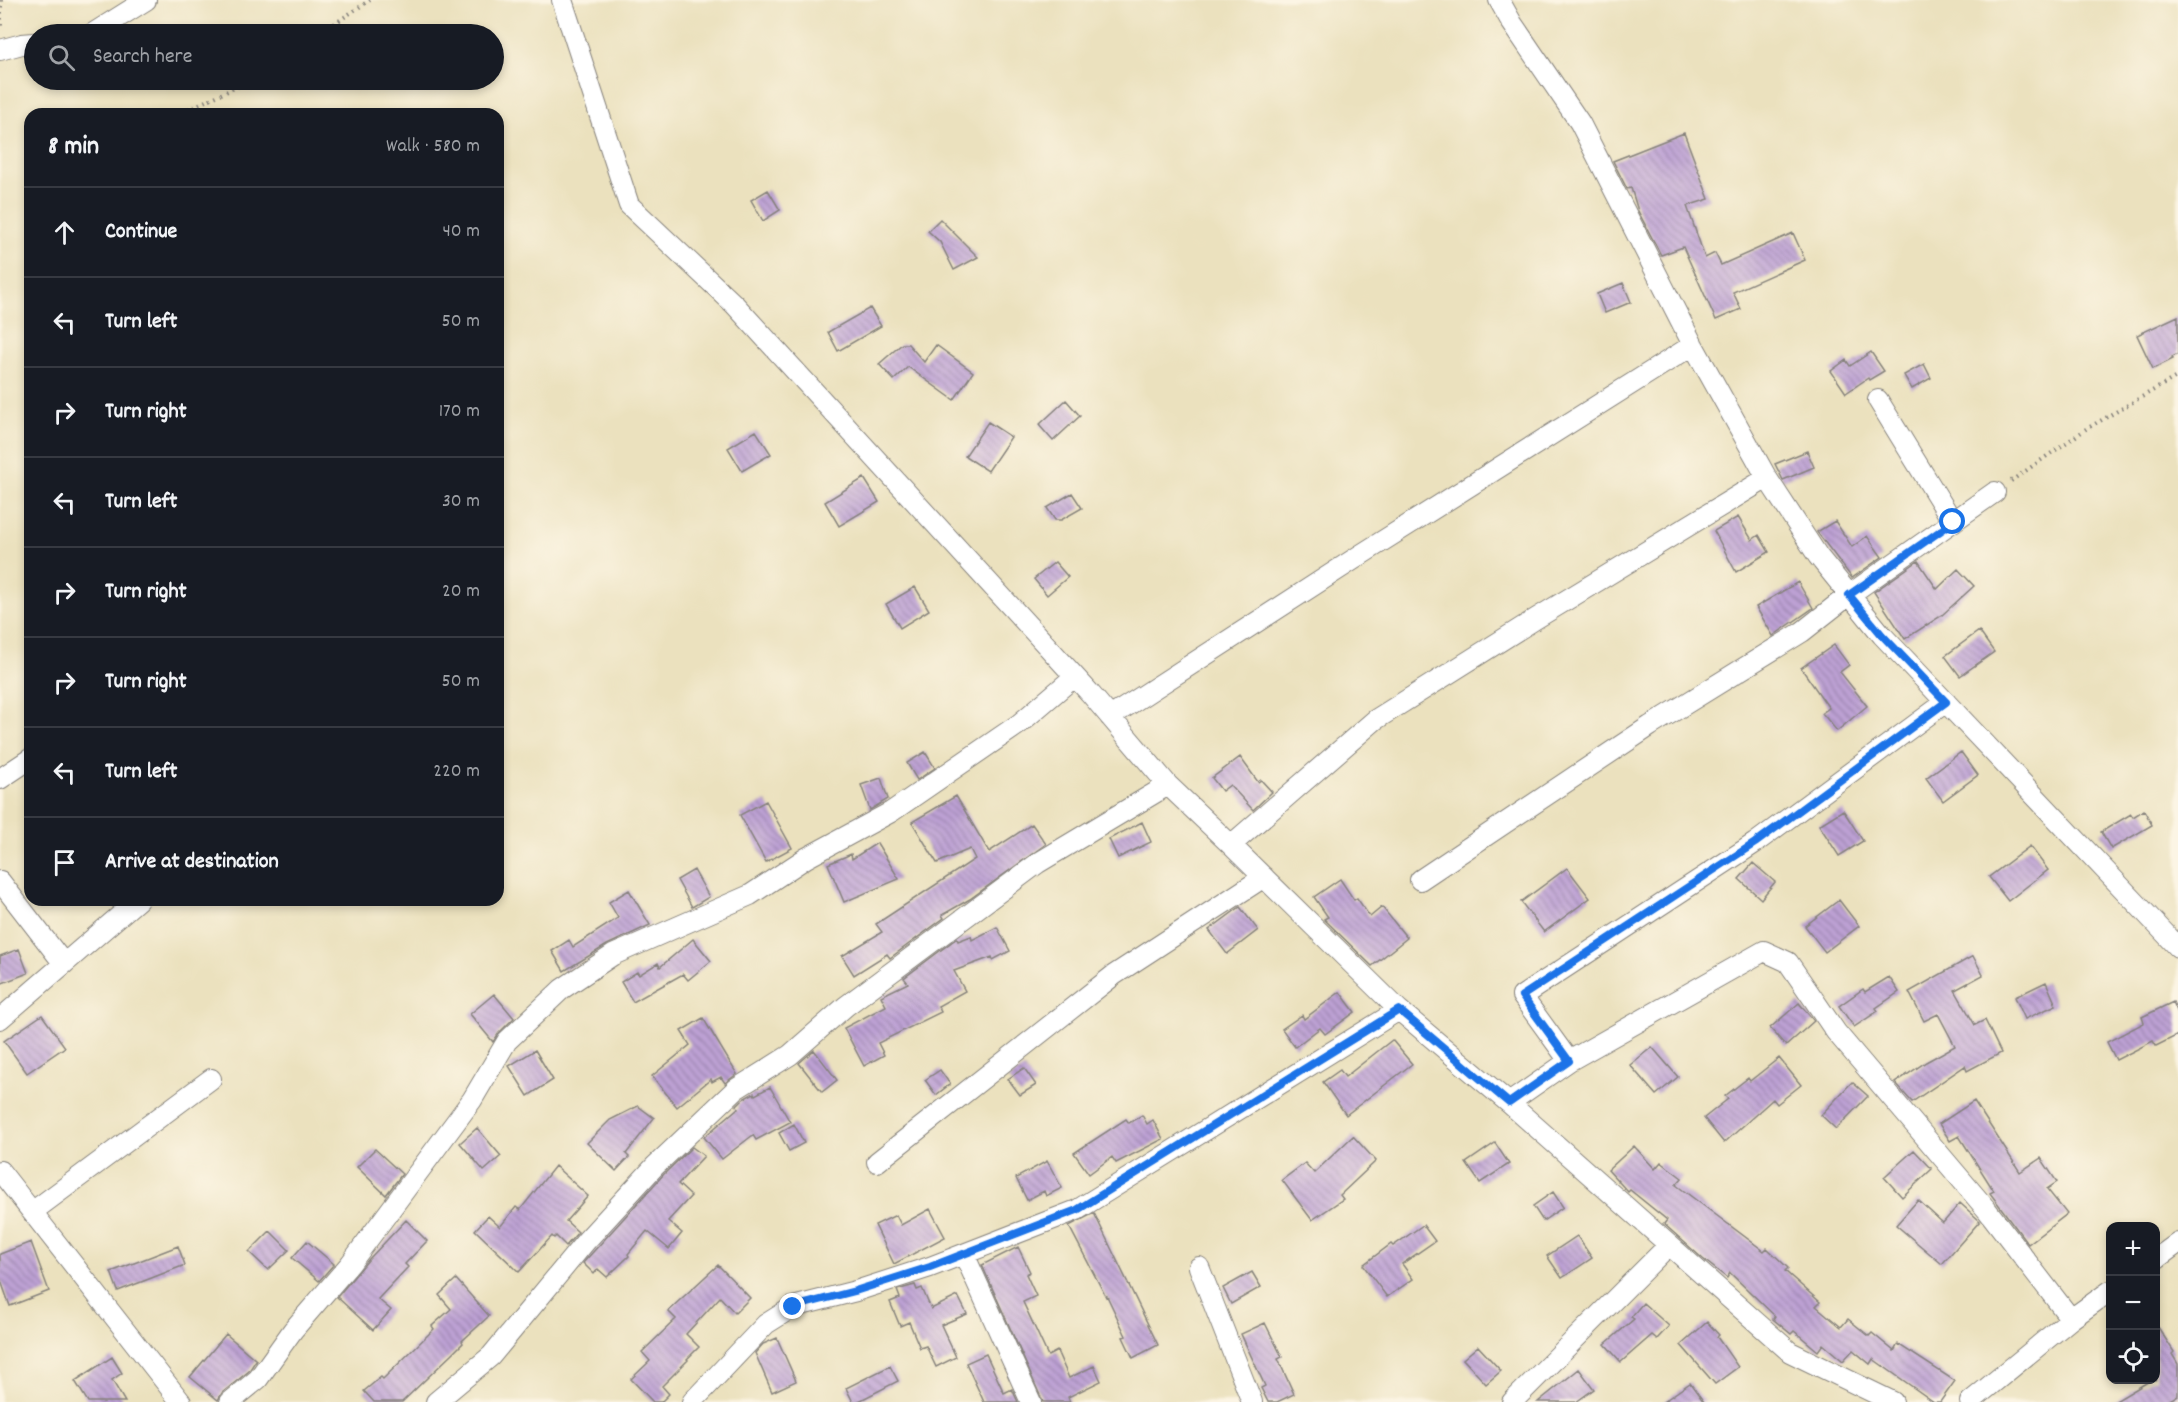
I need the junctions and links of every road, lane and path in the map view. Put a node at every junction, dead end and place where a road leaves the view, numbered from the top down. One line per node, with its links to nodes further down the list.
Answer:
1 (1, 0): 9 (path)
2 (146, 0): 6 (street)
3 (370, 0): 7 (path)
4 (562, 0): 19 (street)
5 (1499, 0): 12 (street)
6 (108, 24)
7 (334, 24)
8 (24, 44): 9 (street)
9 (0, 50)
10 (230, 90): 11 (path)
11 (190, 108)
12 (1693, 345): 15 (street); 21 (street)
13 (2178, 376): 16 (path)
14 (1878, 400): 17 (street)
15 (1767, 478): 18 (street); 25 (street)
16 (1995, 492): 17 (street)
17 (1953, 522): 18 (street)
18 (1849, 595): 20 (street); 27 (street)
19 (1074, 677): 21 (street); 48 (street)
20 (1946, 702): 30 (street); 34 (street)
21 (1110, 717): 24 (street)
22 (24, 763): 23 (street)
23 (0, 779)
24 (1168, 785): 25 (street); 49 (street)
25 (1231, 845): 26 (street)
26 (1264, 877): 32 (street); 37 (street)
27 (1420, 880)
28 (0, 881): 31 (street)
29 (131, 906): 31 (street)
30 (2178, 947)
31 (64, 964): 33 (street)
32 (1399, 1010): 36 (street); 42 (street)
33 (0, 1019)
34 (1569, 1061): 36 (street); 46 (street)
35 (211, 1079): 39 (street)
36 (1509, 1103): 41 (street)
37 (877, 1162)
38 (0, 1171): 39 (street)
39 (32, 1212): 47 (street)
40 (2178, 1243): 43 (street)
41 (1669, 1245): 53 (street); 54 (street)
42 (964, 1254): 50 (street); 51 (street)
43 (2160, 1256)
44 (1199, 1267): 52 (street)
45 (2106, 1294): 46 (street)
46 (2071, 1319): 55 (street)
47 (181, 1402)
48 (230, 1402)
49 (436, 1402)
50 (692, 1402)
51 (1031, 1402)
52 (1252, 1402)
53 (1512, 1402)
54 (1893, 1402)
55 (1970, 1402)

